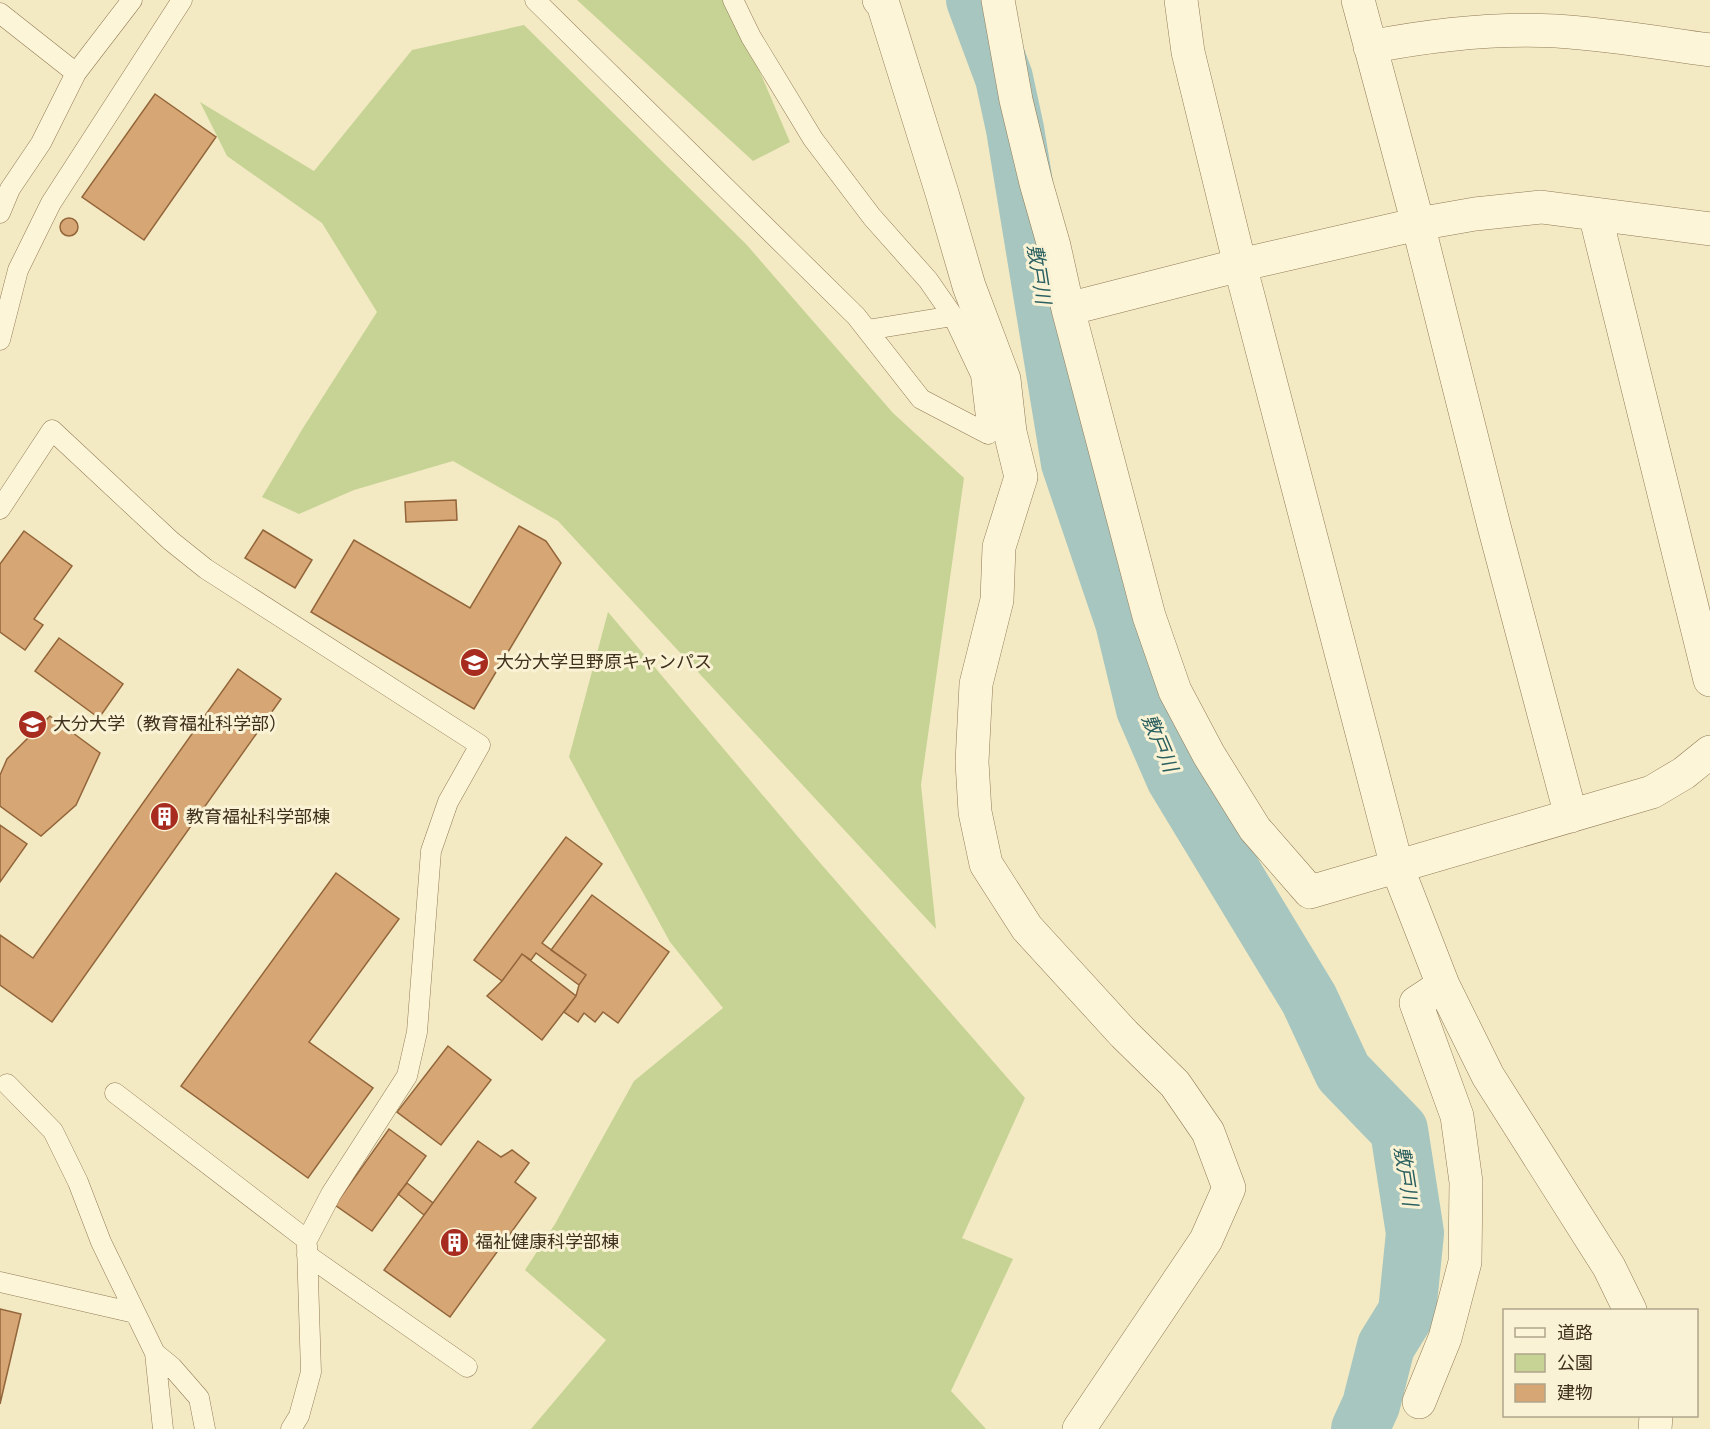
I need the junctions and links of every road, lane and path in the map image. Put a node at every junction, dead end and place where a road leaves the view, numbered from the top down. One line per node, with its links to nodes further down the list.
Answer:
1 (132, 0): 12 (lane)
2 (182, 0): 21 (lane)
3 (536, 0): 20 (lane)
4 (733, 0): 19 (lane)
5 (879, 0): 40 (street)
6 (998, 0): 18 (street)
7 (1181, 0): 17 (street)
8 (1358, 0): 10 (street)
9 (0, 13): 12 (lane)
10 (1370, 46): 11 (street); 15 (street)
11 (1710, 50)
12 (76, 73): 13 (lane)
13 (0, 213)
14 (1595, 214): 15 (street); 16 (street); 23 (street)
15 (1418, 224): 17 (street); 25 (street)
16 (1710, 229)
17 (1240, 265): 18 (street); 26 (street)
18 (1068, 309): 26 (street)
19 (953, 316): 20 (lane); 20 (lane)
20 (867, 330)
21 (0, 340)
22 (0, 509): 30 (lane)
23 (1710, 680)
24 (1710, 752): 25 (street)
25 (1571, 816): 26 (street)
26 (1397, 867): 27 (street)
27 (1443, 985): 32 (street); 36 (street)
28 (2, 1083): 33 (lane)
29 (114, 1093): 30 (lane)
30 (307, 1248): 35 (lane); 39 (lane)
31 (0, 1282): 33 (lane)
32 (1629, 1309)
33 (135, 1313): 34 (lane)
34 (155, 1353): 37 (lane); 38 (lane)
35 (467, 1367)
36 (1419, 1402)
37 (163, 1429)
38 (205, 1429)
39 (291, 1429)
40 (1079, 1429)

